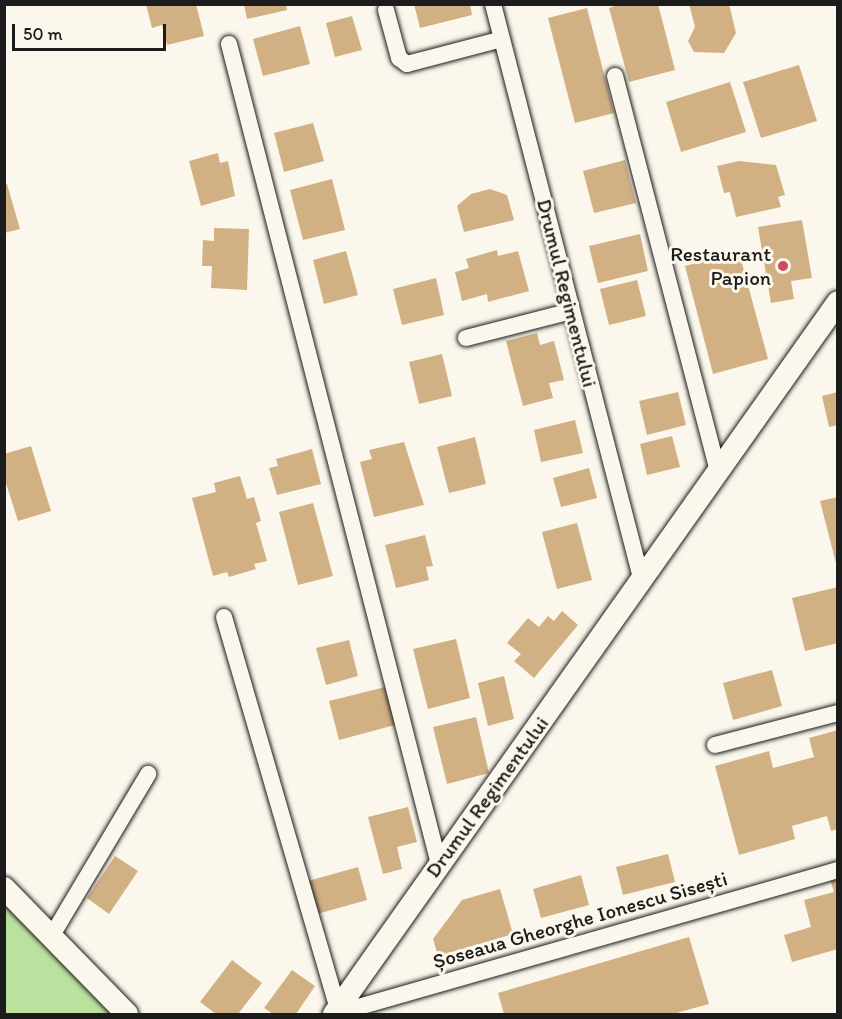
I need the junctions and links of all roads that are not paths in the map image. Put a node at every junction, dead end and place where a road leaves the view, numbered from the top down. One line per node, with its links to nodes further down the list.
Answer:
1 (493, 4): 3 (street, Drumul Regimentului)
2 (386, 10): 3 (street)
3 (502, 39): 7 (street, Drumul Regimentului)
4 (229, 44): 15 (street)
5 (615, 76): 9 (street)
6 (837, 302): 9 (street, Drumul Regimentului)
7 (572, 311): 8 (street); 10 (street, Drumul Regimentului)
8 (466, 338)
9 (718, 471): 10 (street, Drumul Regimentului)
10 (642, 582): 15 (street, Drumul Regimentului)
11 (224, 617): 19 (street)
12 (837, 713): 13 (street)
13 (715, 745)
14 (148, 774): 18 (street)
15 (439, 864): 19 (street, Drumul Regimentului)
16 (837, 870): 19 (street, Șoseaua Gheorghe Ionescu Sisești)
17 (4, 888): 18 (street)
18 (51, 937): 20 (street)
19 (336, 1012)
20 (127, 1014)

